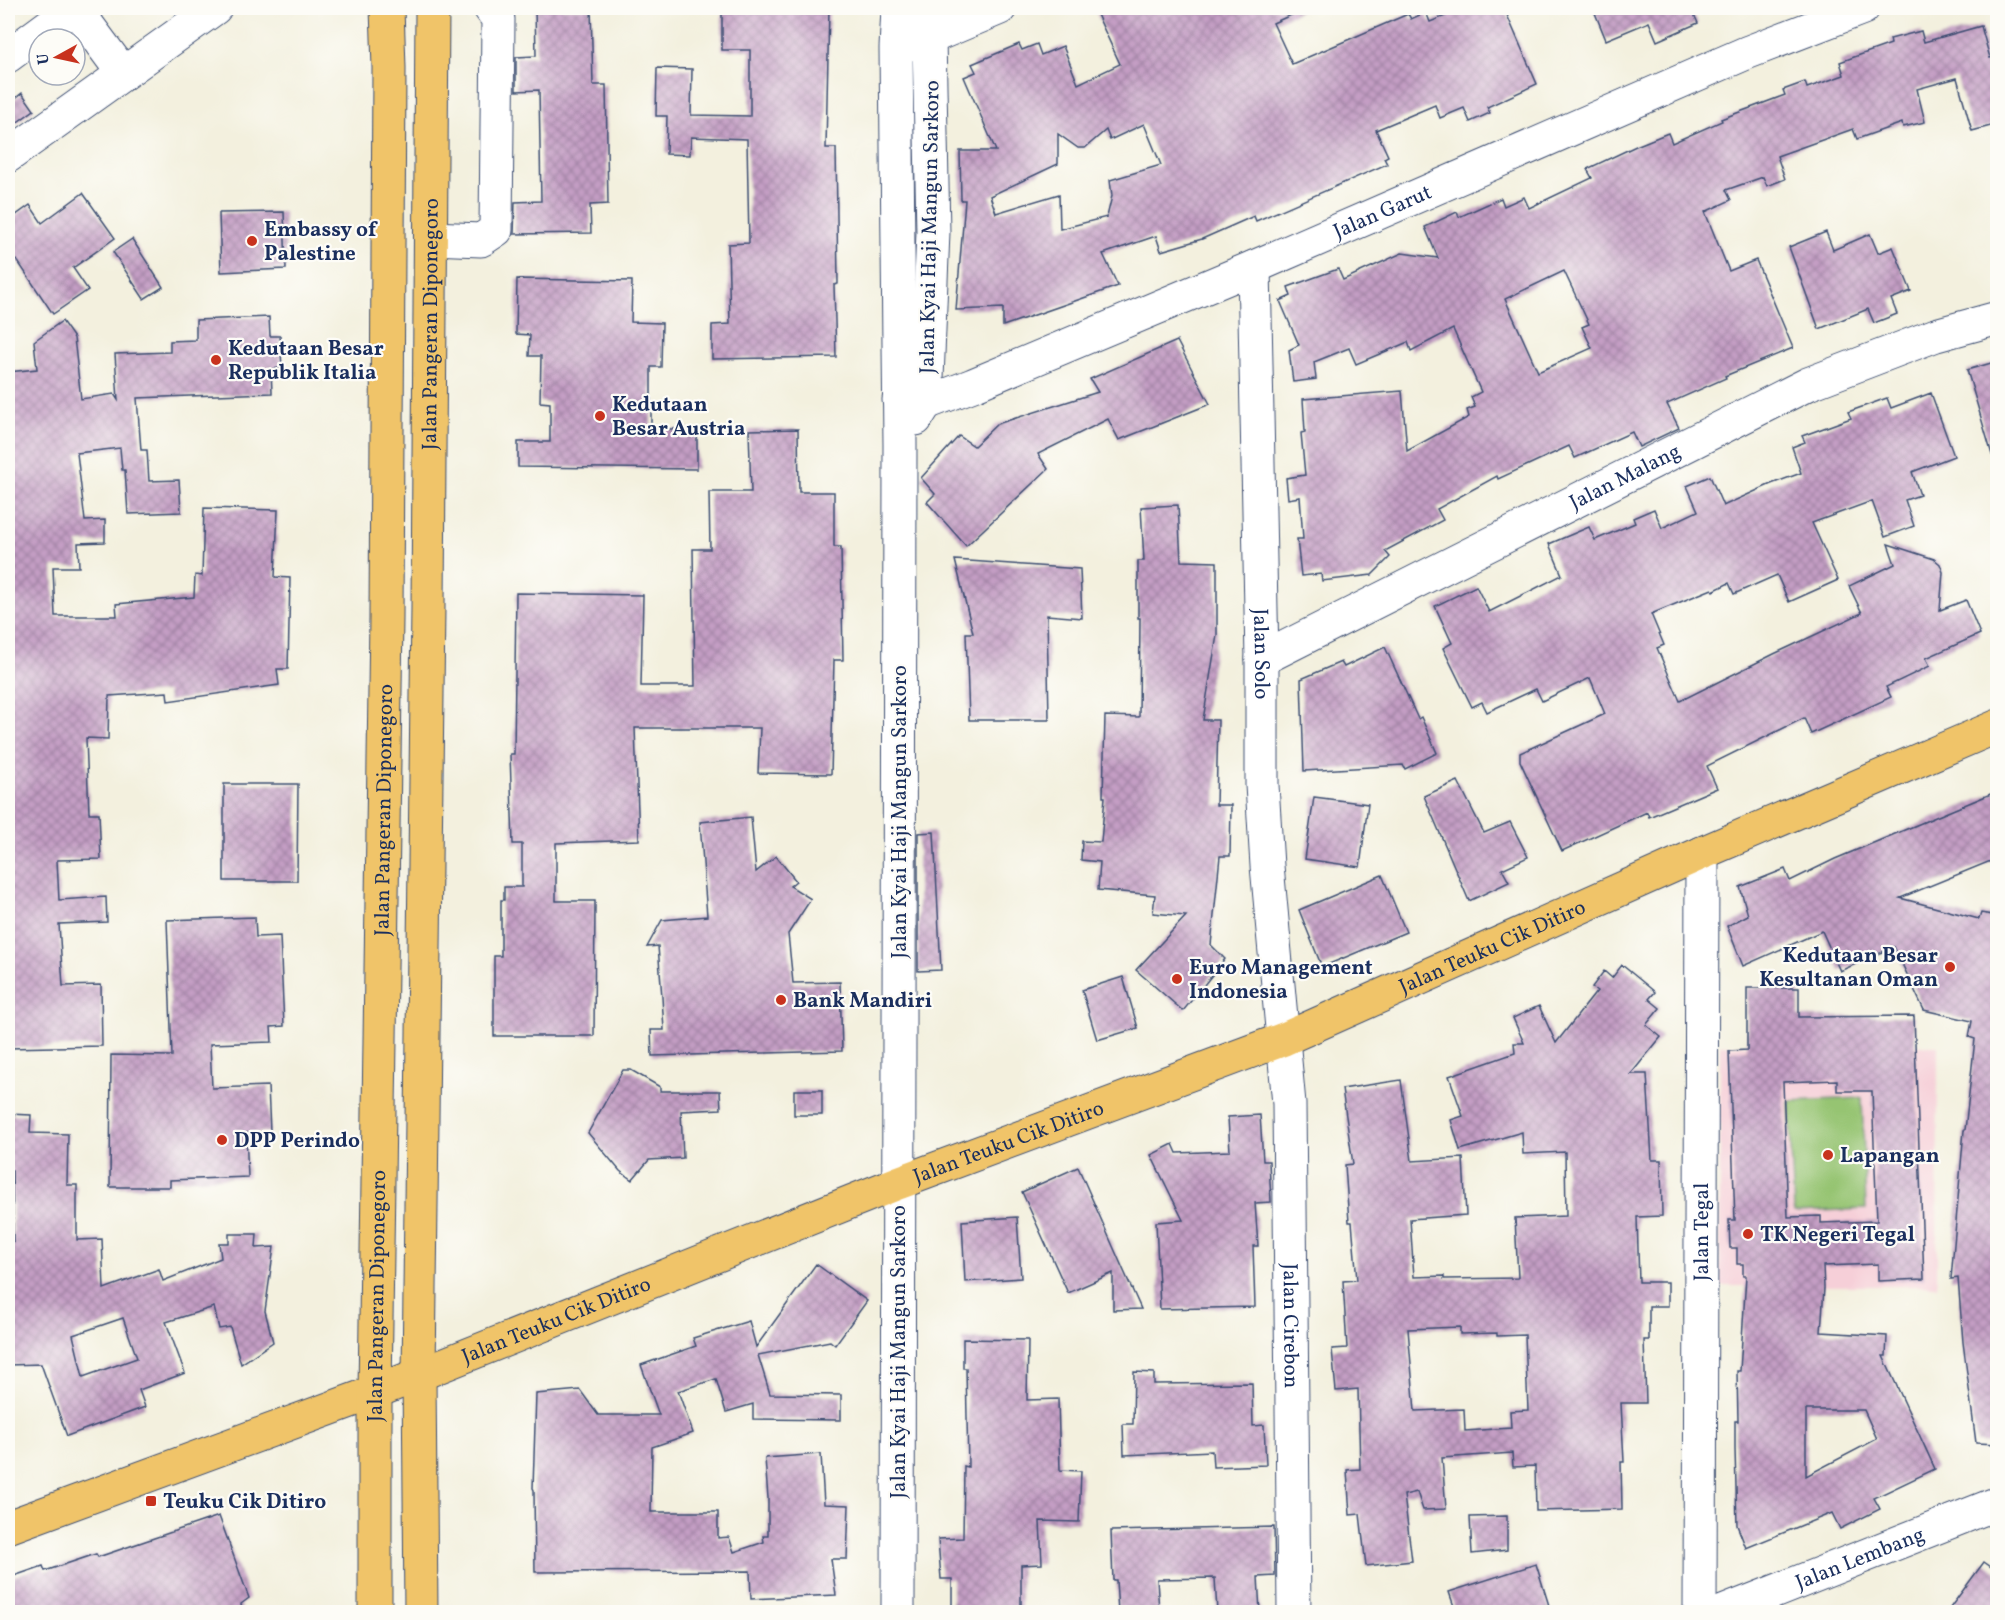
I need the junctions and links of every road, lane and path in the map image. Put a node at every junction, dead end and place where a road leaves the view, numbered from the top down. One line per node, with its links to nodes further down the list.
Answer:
1 (215, 8): 13 (street)
2 (387, 8): 22 (main road, Jalan Pangeran Diponegoro)
3 (432, 8): 17 (main road, Jalan Pangeran Diponegoro)
4 (490, 8): 17 (street)
5 (898, 8): 11 (street, Jalan Kyai Haji Mangun Sarkoro)
6 (910, 8): 10 (street)
7 (1000, 8): 10 (street)
8 (1863, 8): 18 (street, Jalan Garut)
9 (85, 21): 12 (street); 13 (street)
10 (929, 38): 11 (street); 15 (street, Jalan Kyai Haji Mangun Sarkoro)
11 (896, 48): 16 (street, Jalan Kyai Haji Mangun Sarkoro)
12 (8, 56)
13 (123, 73): 14 (street)
14 (8, 156)
15 (933, 232): 16 (street); 20 (street, Jalan Kyai Haji Mangun Sarkoro)
16 (897, 234): 20 (street, Jalan Kyai Haji Mangun Sarkoro)
17 (431, 238): 21 (main road, Jalan Pangeran Diponegoro)
18 (1254, 267): 20 (street, Jalan Garut); 23 (street, Jalan Solo)
19 (1998, 318): 23 (street, Jalan Malang)
20 (913, 402): 27 (street, Jalan Kyai Haji Mangun Sarkoro)
21 (428, 608): 22 (main road); 28 (main road, Jalan Pangeran Diponegoro)
22 (387, 618): 29 (main road, Jalan Pangeran Diponegoro)
23 (1262, 659): 26 (street, Jalan Solo)
24 (1998, 726): 25 (main road, Jalan Teuku Cik Ditiro)
25 (1701, 853): 26 (main road, Jalan Teuku Cik Ditiro); 36 (street, Jalan Tegal)
26 (1284, 1039): 27 (main road, Jalan Teuku Cik Ditiro); 35 (street, Jalan Cirebon)
27 (898, 1183): 28 (main road, Jalan Teuku Cik Ditiro); 34 (street, Jalan Kyai Haji Mangun Sarkoro)
28 (419, 1375): 29 (main road, Jalan Teuku Cik Ditiro); 33 (main road, Jalan Pangeran Diponegoro)
29 (375, 1392): 31 (main road, Jalan Teuku Cik Ditiro); 32 (main road, Jalan Pangeran Diponegoro)
30 (1998, 1503): 37 (street, Jalan Lembang)
31 (8, 1527)
32 (375, 1612)
33 (421, 1612)
34 (898, 1612)
35 (1294, 1612)
36 (1700, 1612)
37 (1723, 1612)

